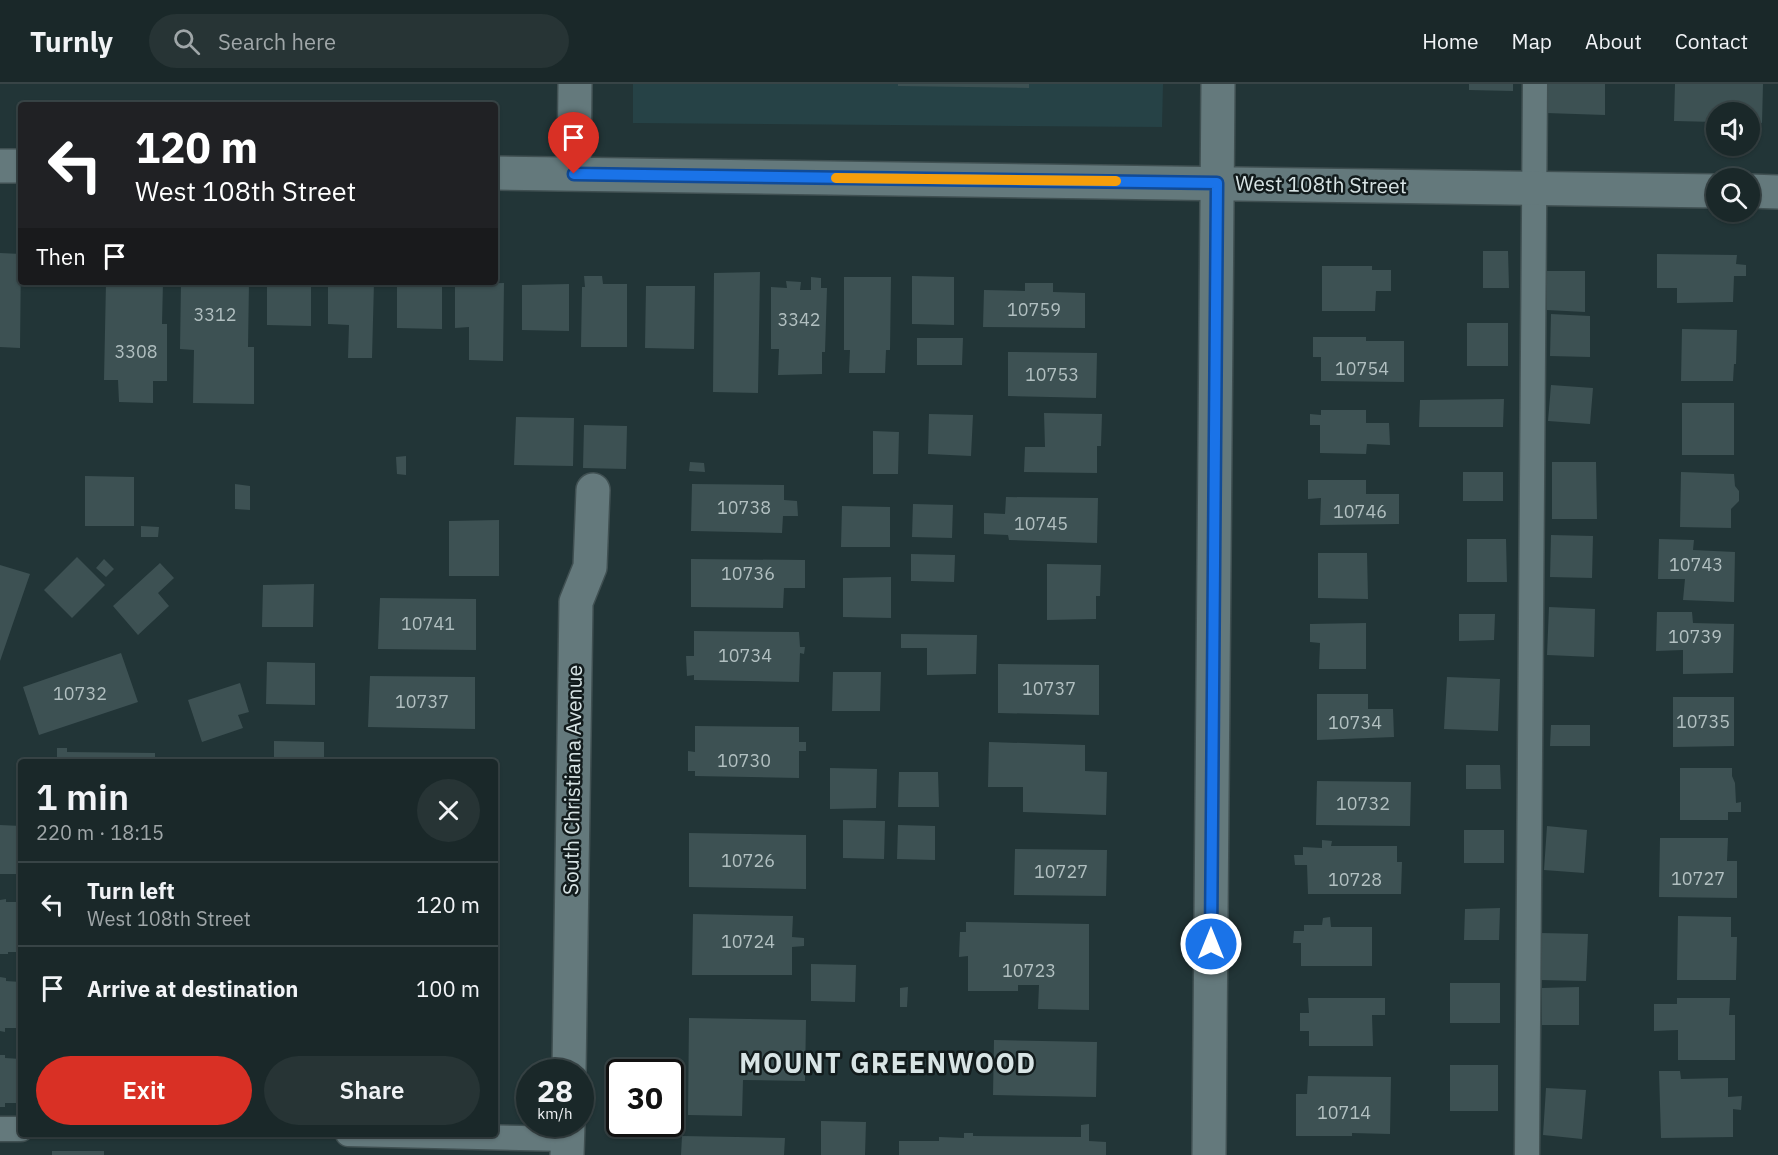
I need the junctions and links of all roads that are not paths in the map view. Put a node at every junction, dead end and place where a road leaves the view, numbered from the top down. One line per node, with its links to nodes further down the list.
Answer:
1 (575, 84): 7 (street)
2 (1218, 84): 8 (street)
3 (1535, 84): 9 (lane)
4 (0, 166): 5 (street)
5 (18, 166)
6 (498, 173): 7 (street, West 108th Street)
7 (574, 174): 8 (street, West 108th Street)
8 (1217, 183): 9 (street, West 108th Street); 19 (street)
9 (1534, 189): 10 (street, West 108th Street); 20 (lane)
10 (1706, 191)
11 (1760, 191): 12 (street)
12 (1778, 192)
13 (593, 490): 14 (street, South Christiana Avenue)
14 (569, 1059)
15 (0, 1129): 16 (lane)
16 (18, 1129)
17 (479, 1137): 18 (lane)
18 (567, 1139)
19 (1209, 1155)
20 (1527, 1155)

